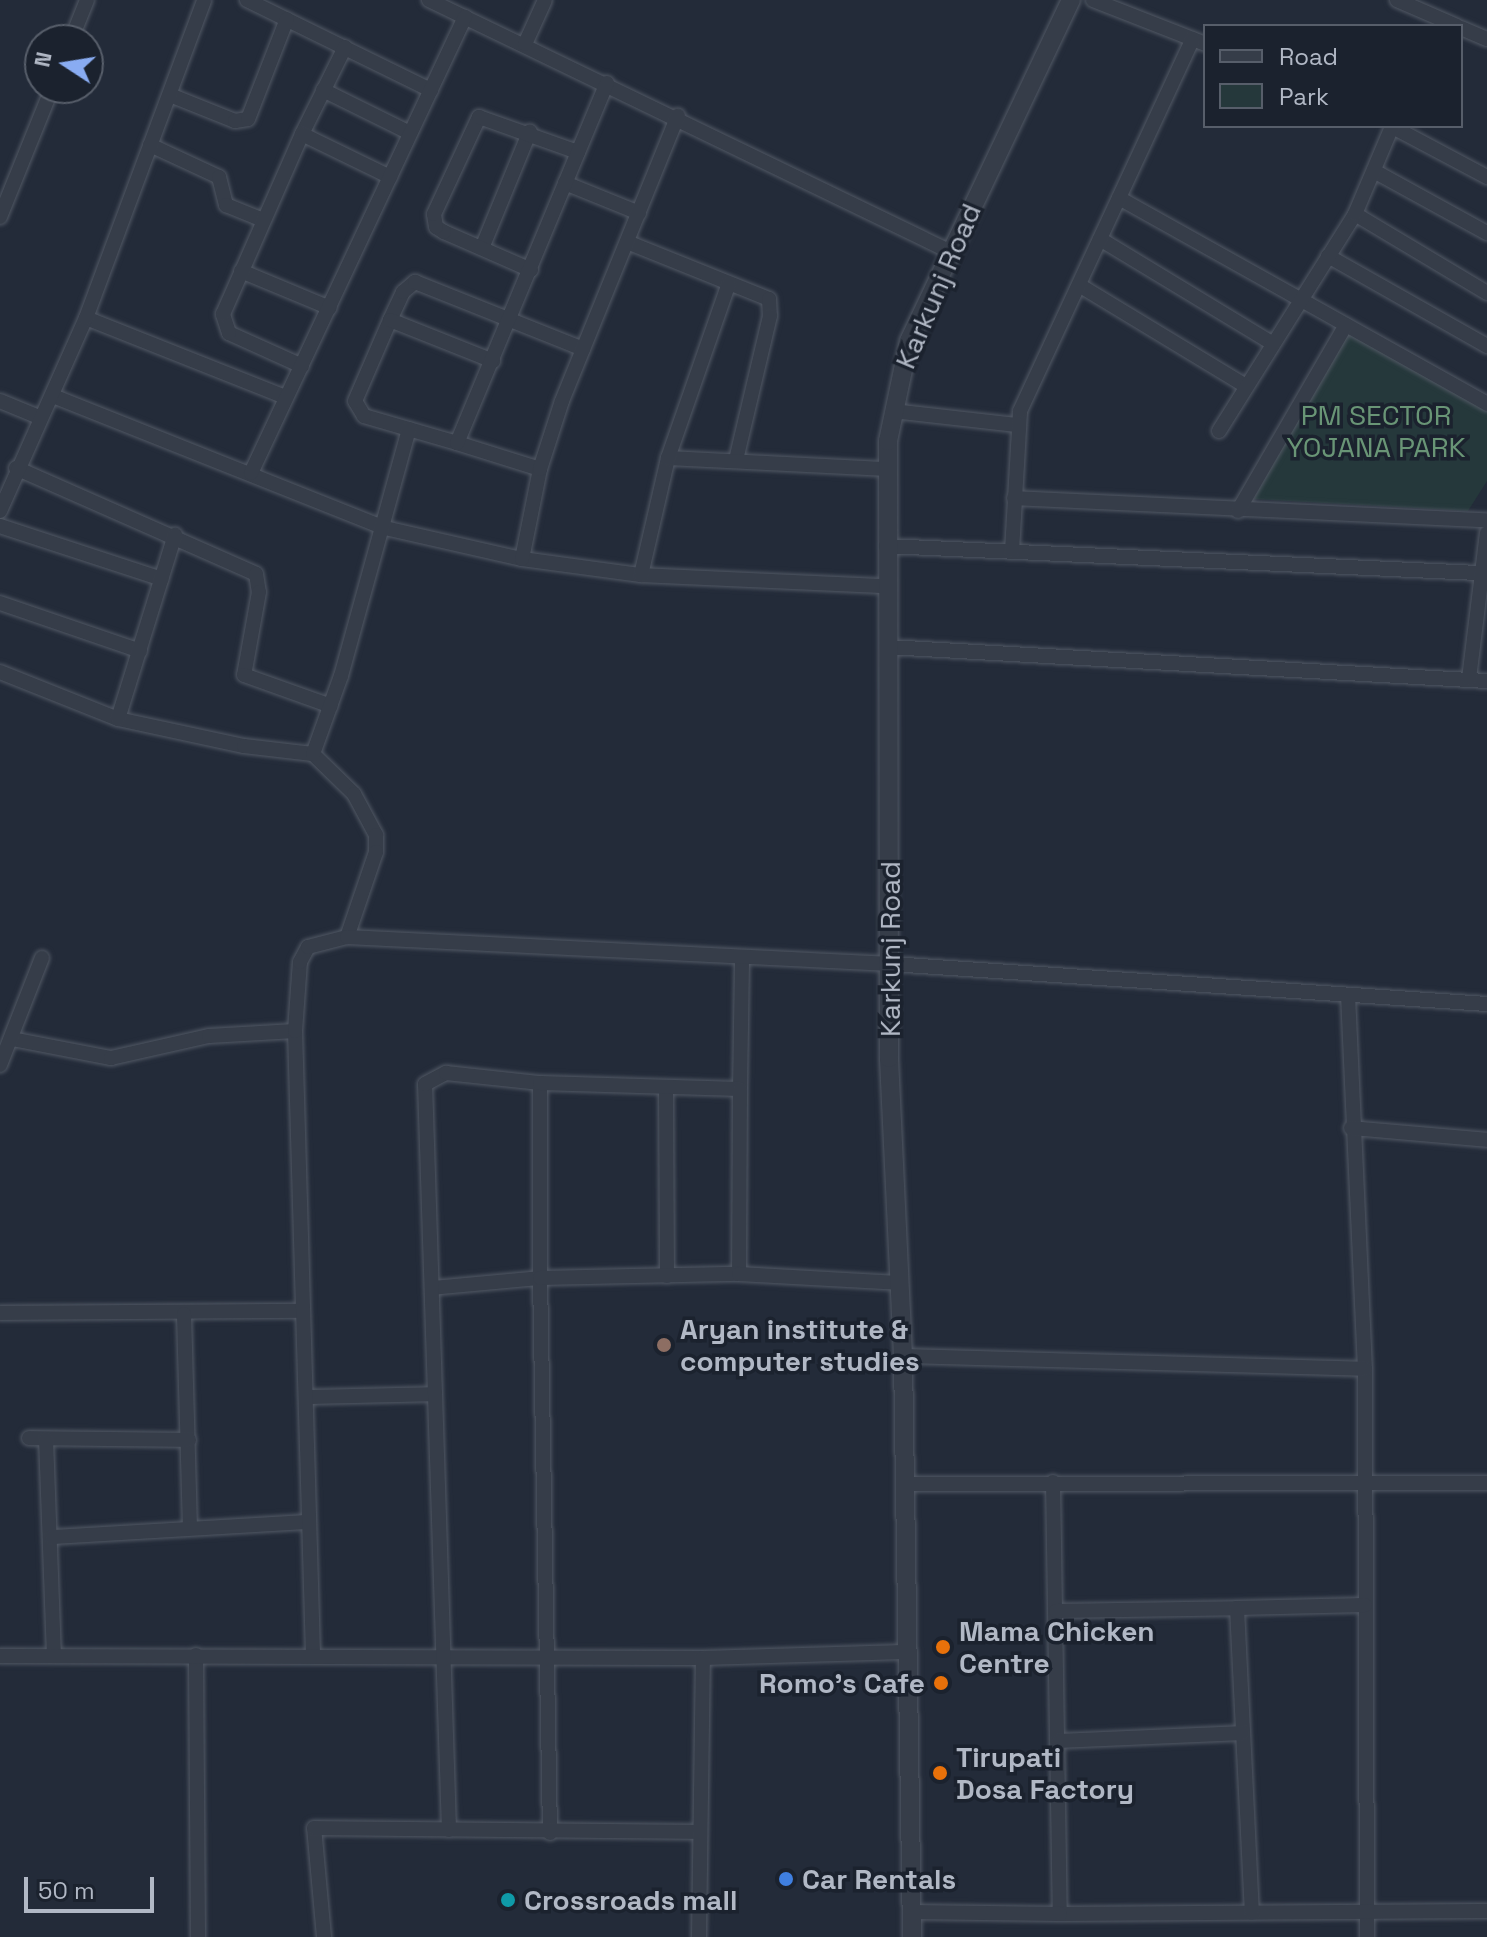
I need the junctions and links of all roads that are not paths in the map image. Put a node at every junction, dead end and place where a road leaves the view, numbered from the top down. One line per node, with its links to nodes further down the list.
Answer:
1 (87, 0): 11 (street)
2 (204, 0): 21 (street)
3 (247, 0): 10 (street)
4 (429, 0): 9 (street)
5 (545, 0): 16 (street)
6 (1071, 0): 44 (street, Karkunj Road)
7 (1093, 0): 15 (street)
8 (1397, 0): 12 (street)
9 (465, 17): 16 (street); 20 (street)
10 (287, 19): 17 (street); 21 (street)
11 (77, 24)
12 (1452, 24)
13 (1463, 29): 14 (street)
14 (1487, 39)
15 (1199, 42): 35 (street)
16 (525, 44): 18 (street)
17 (345, 47): 19 (street); 20 (street)
18 (607, 83): 23 (street); 30 (street)
19 (323, 90): 27 (street); 28 (street)
20 (431, 90): 27 (street)
21 (170, 95): 29 (street)
22 (46, 104): 38 (street)
23 (678, 116): 36 (street); 44 (street)
24 (1390, 128): 31 (street)
25 (1395, 128): 33 (street)
26 (530, 131): 30 (street); 43 (street); 43 (street)
27 (410, 133): 32 (street)
28 (302, 134): 32 (street); 39 (street)
29 (150, 145): 39 (street); 53 (street)
30 (578, 152): 34 (street)
31 (1374, 171): 37 (street); 40 (street)
32 (390, 177): 52 (street)
33 (1487, 177)
34 (565, 183): 36 (street); 46 (street)
35 (1119, 198): 41 (street); 51 (street)
36 (639, 213): 42 (street)
37 (1355, 214): 45 (street); 50 (street)
38 (0, 217)
39 (263, 220): 47 (street)
40 (1487, 233)
41 (1100, 239): 49 (street); 57 (street)
42 (627, 242): 48 (street); 59 (street)
43 (482, 248): 46 (street)
44 (949, 251): 67 (street, Karkunj Road)
45 (1328, 256): 51 (street); 58 (street)
46 (531, 270): 55 (street)
47 (241, 271): 52 (street); 61 (street)
48 (729, 283): 73 (street); 74 (street)
49 (1079, 285): 62 (street); 69 (street)
50 (1487, 293)
51 (1302, 300): 56 (street); 57 (street)
52 (330, 308): 61 (street)
53 (86, 318): 63 (street); 64 (street)
54 (390, 320): 55 (street); 60 (street); 70 (street)
55 (511, 320): 59 (street); 60 (street)
56 (1346, 325): 66 (street); 81 (street)
57 (1272, 343): 62 (street)
58 (1487, 346)
59 (583, 349): 76 (street)
60 (493, 361): 72 (street)
61 (302, 366): 64 (street)
62 (1246, 386): 71 (street)
63 (53, 396): 68 (street); 78 (street)
64 (286, 397): 78 (street)
65 (0, 401): 68 (street)
66 (1487, 404)
67 (893, 411): 69 (street); 77 (street, Karkunj Road)
68 (41, 418): 75 (street)
69 (1016, 425): 79 (street)
70 (409, 429): 72 (street); 84 (street)
71 (1219, 431)
72 (457, 443): 76 (street)
73 (668, 458): 74 (street); 91 (street)
74 (736, 460): 77 (street)
75 (16, 468): 80 (street); 86 (street)
76 (540, 469): 89 (street)
77 (888, 469): 87 (street, Karkunj Road)
78 (251, 473): 84 (street)
79 (1014, 498): 81 (street); 88 (street)
80 (0, 511)
81 (1238, 511): 82 (street)
82 (1487, 520)
83 (0, 526): 92 (street)
84 (385, 528): 89 (street); 100 (street)
85 (1487, 533): 90 (street)
86 (175, 535): 92 (street); 100 (street)
87 (886, 546): 88 (street); 93 (street, Karkunj Road)
88 (1012, 551): 90 (street)
89 (522, 559): 91 (street)
90 (1478, 573): 98 (street)
91 (641, 575): 93 (street)
92 (162, 579): 96 (street)
93 (885, 586): 95 (street, Karkunj Road)
94 (0, 603): 96 (street)
95 (888, 647): 98 (street); 106 (street, Karkunj Road)
96 (140, 651): 101 (street)
97 (0, 672): 101 (street)
98 (1469, 679): 99 (street)
99 (1487, 681)
100 (331, 706): 102 (street)
101 (118, 719): 102 (street)
102 (313, 754): 103 (street)
103 (347, 937): 105 (street); 109 (street)
104 (42, 958): 110 (street)
105 (742, 958): 106 (street); 113 (street)
106 (891, 964): 107 (street); 119 (street, Karkunj Road)
107 (1348, 995): 108 (street); 114 (street)
108 (1487, 1004)
109 (295, 1031): 110 (street); 121 (street)
110 (5, 1051)
111 (540, 1083): 112 (street); 118 (street); 120 (street)
112 (666, 1087): 113 (street); 117 (street)
113 (740, 1089): 116 (street)
114 (1351, 1128): 115 (street); 125 (street)
115 (1487, 1140)
116 (739, 1274): 117 (street); 119 (street)
117 (667, 1276): 118 (street)
118 (540, 1278): 120 (street); 145 (street)
119 (898, 1283): 124 (street, Karkunj Road)
120 (432, 1288): 126 (street)
121 (302, 1311): 123 (street); 127 (street)
122 (0, 1313): 123 (street)
123 (184, 1314): 130 (street)
124 (903, 1356): 125 (street); 134 (street, Karkunj Road)
125 (1365, 1369): 131 (street)
126 (435, 1394): 127 (street); 147 (street)
127 (306, 1397): 135 (street)
128 (29, 1438): 129 (street)
129 (46, 1439): 130 (street); 137 (street)
130 (189, 1440): 136 (street)
131 (1365, 1480): 132 (street); 133 (street); 138 (street)
132 (1053, 1482): 134 (street); 140 (street)
133 (1487, 1483)
134 (904, 1484): 141 (street, Karkunj Road)
135 (308, 1522): 136 (street); 144 (street)
136 (190, 1526): 137 (street)
137 (52, 1537): 142 (street)
138 (1365, 1605): 139 (street); 154 (street)
139 (1237, 1608): 140 (street); 149 (street)
140 (1056, 1611): 150 (street)
141 (904, 1652): 148 (street); 156 (street, Karkunj Road)
142 (54, 1654): 143 (street); 146 (street)
143 (196, 1655): 144 (street); 159 (street)
144 (313, 1655): 147 (street)
145 (547, 1655): 147 (street); 148 (street); 153 (street)
146 (0, 1656)
147 (441, 1656): 151 (street)
148 (703, 1658): 152 (street)
149 (1243, 1733): 150 (street); 157 (street)
150 (1059, 1741): 158 (street)
151 (449, 1830): 153 (street); 160 (street)
152 (700, 1832): 153 (street); 161 (street)
153 (550, 1833)
154 (1367, 1910): 155 (street); 157 (street); 163 (street)
155 (1487, 1911)
156 (911, 1912): 158 (street); 162 (street, Karkunj Road)
157 (1252, 1913): 158 (street)
158 (1060, 1914)
159 (198, 1937)
160 (324, 1937)
161 (699, 1937)
162 (912, 1937)
163 (1367, 1937)

